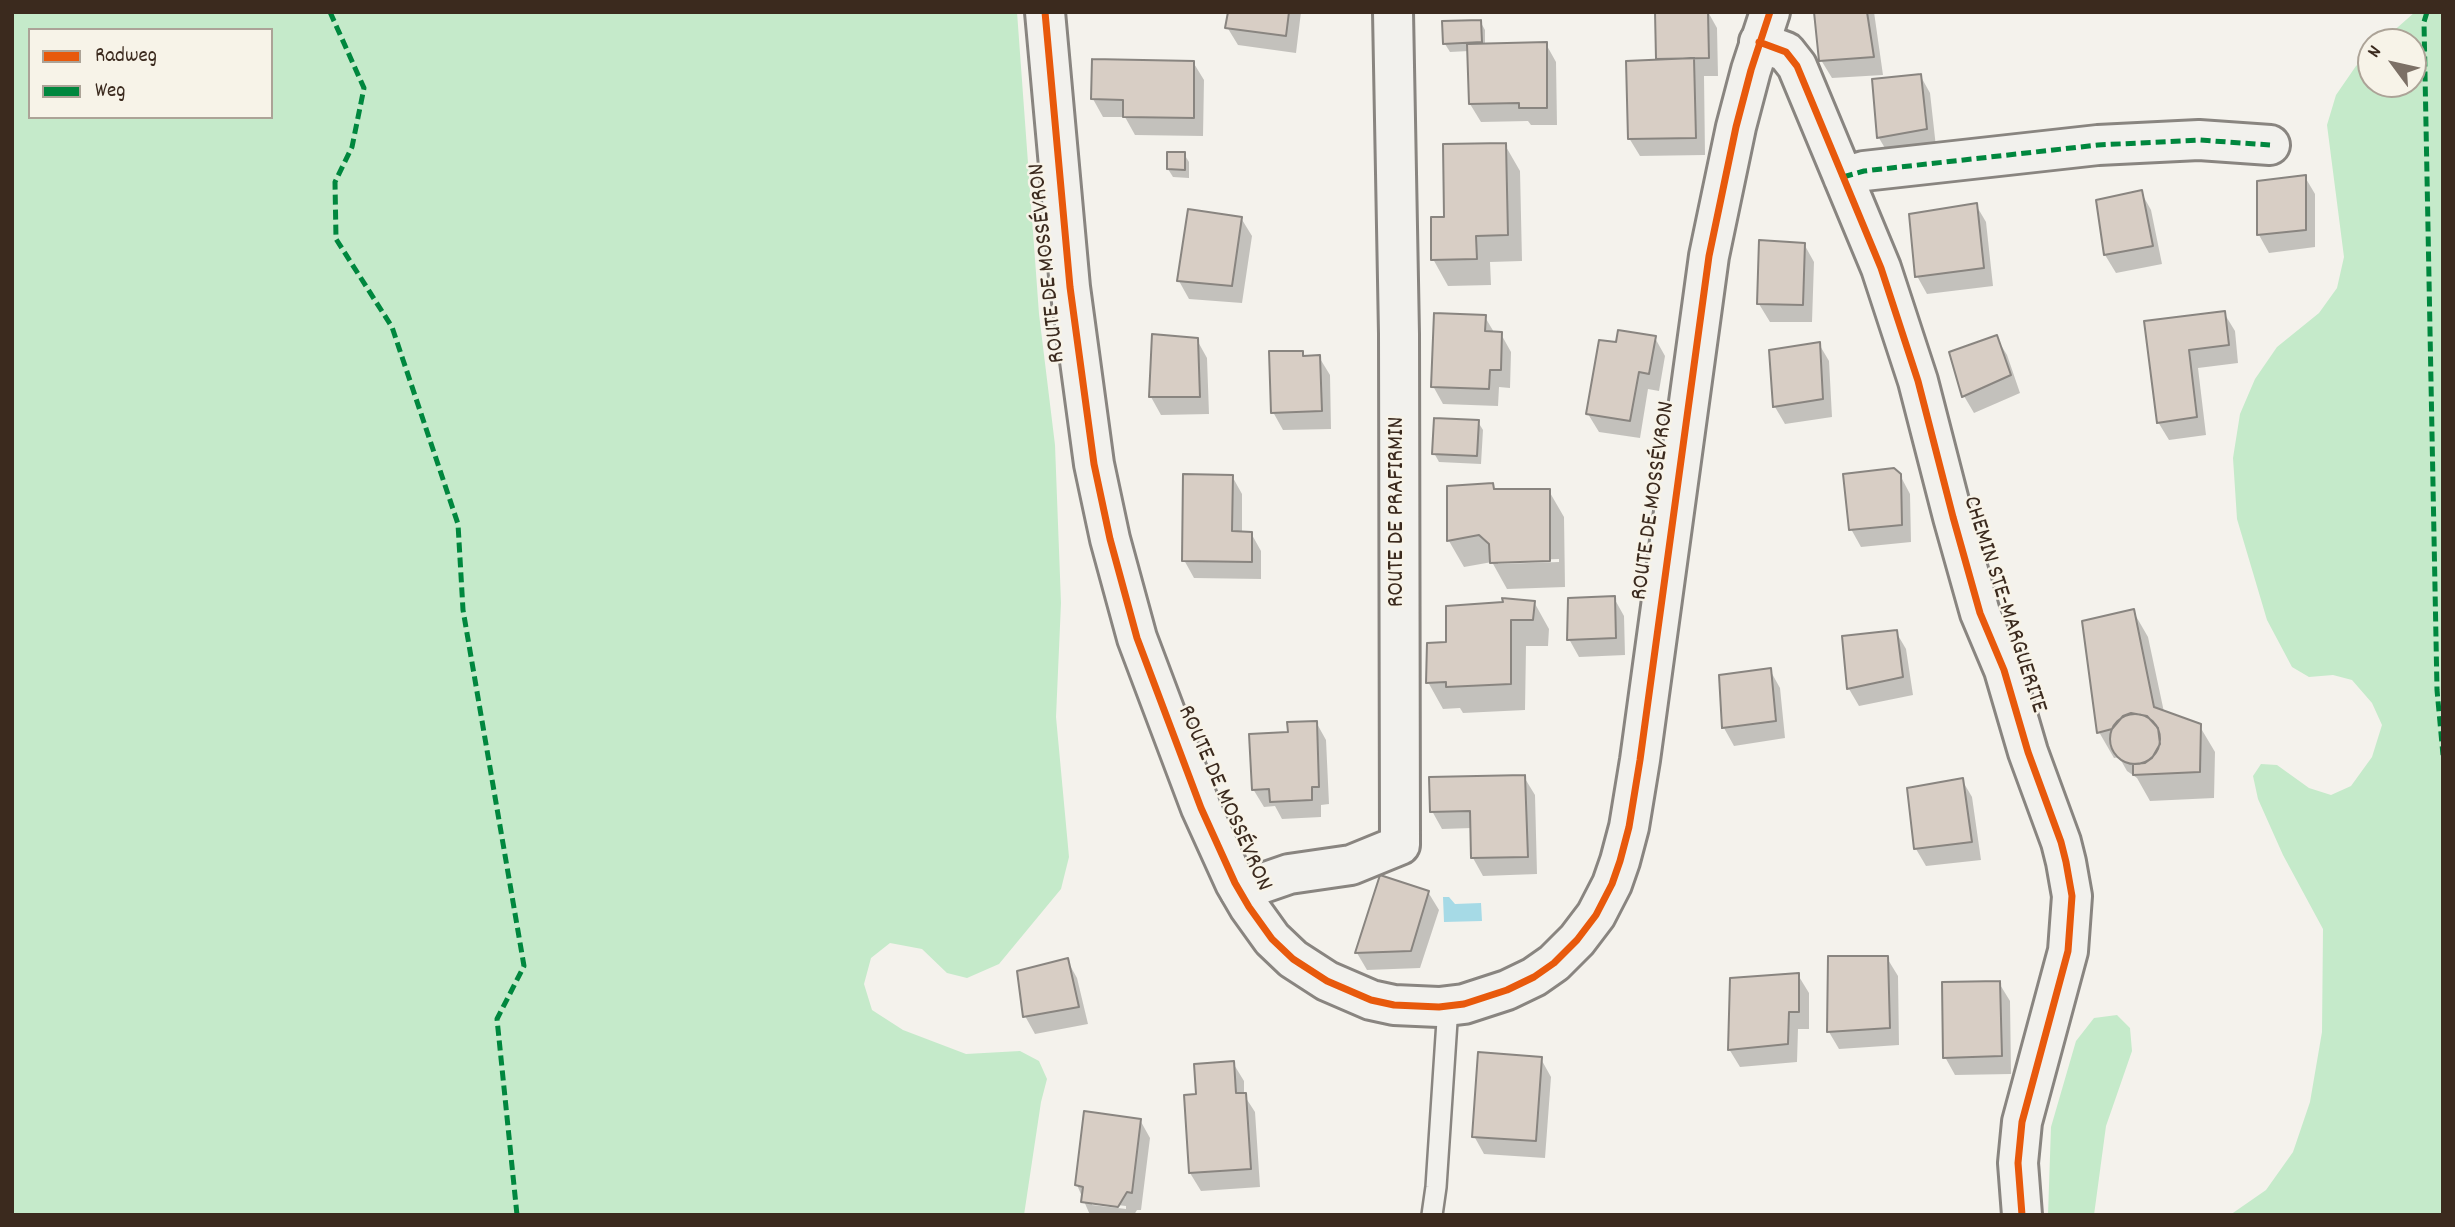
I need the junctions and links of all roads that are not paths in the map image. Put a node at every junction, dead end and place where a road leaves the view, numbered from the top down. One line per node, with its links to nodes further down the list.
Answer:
1 (1045, 12): 6 (street, ROUTE DE MOSSÉVRON)
2 (1393, 12): 6 (street, ROUTE DE PRAFIRMIN)
3 (1765, 27): 5 (street, CHEMIN STE-MARGUERITE); 7 (street, ROUTE DE MOSSÉVRON)
4 (2270, 145): 5 (street)
5 (1843, 177): 9 (street, CHEMIN STE-MARGUERITE)
6 (1240, 891): 7 (street, ROUTE DE MOSSÉVRON)
7 (1448, 1006): 8 (lane)
8 (1432, 1215)
9 (2022, 1215)

